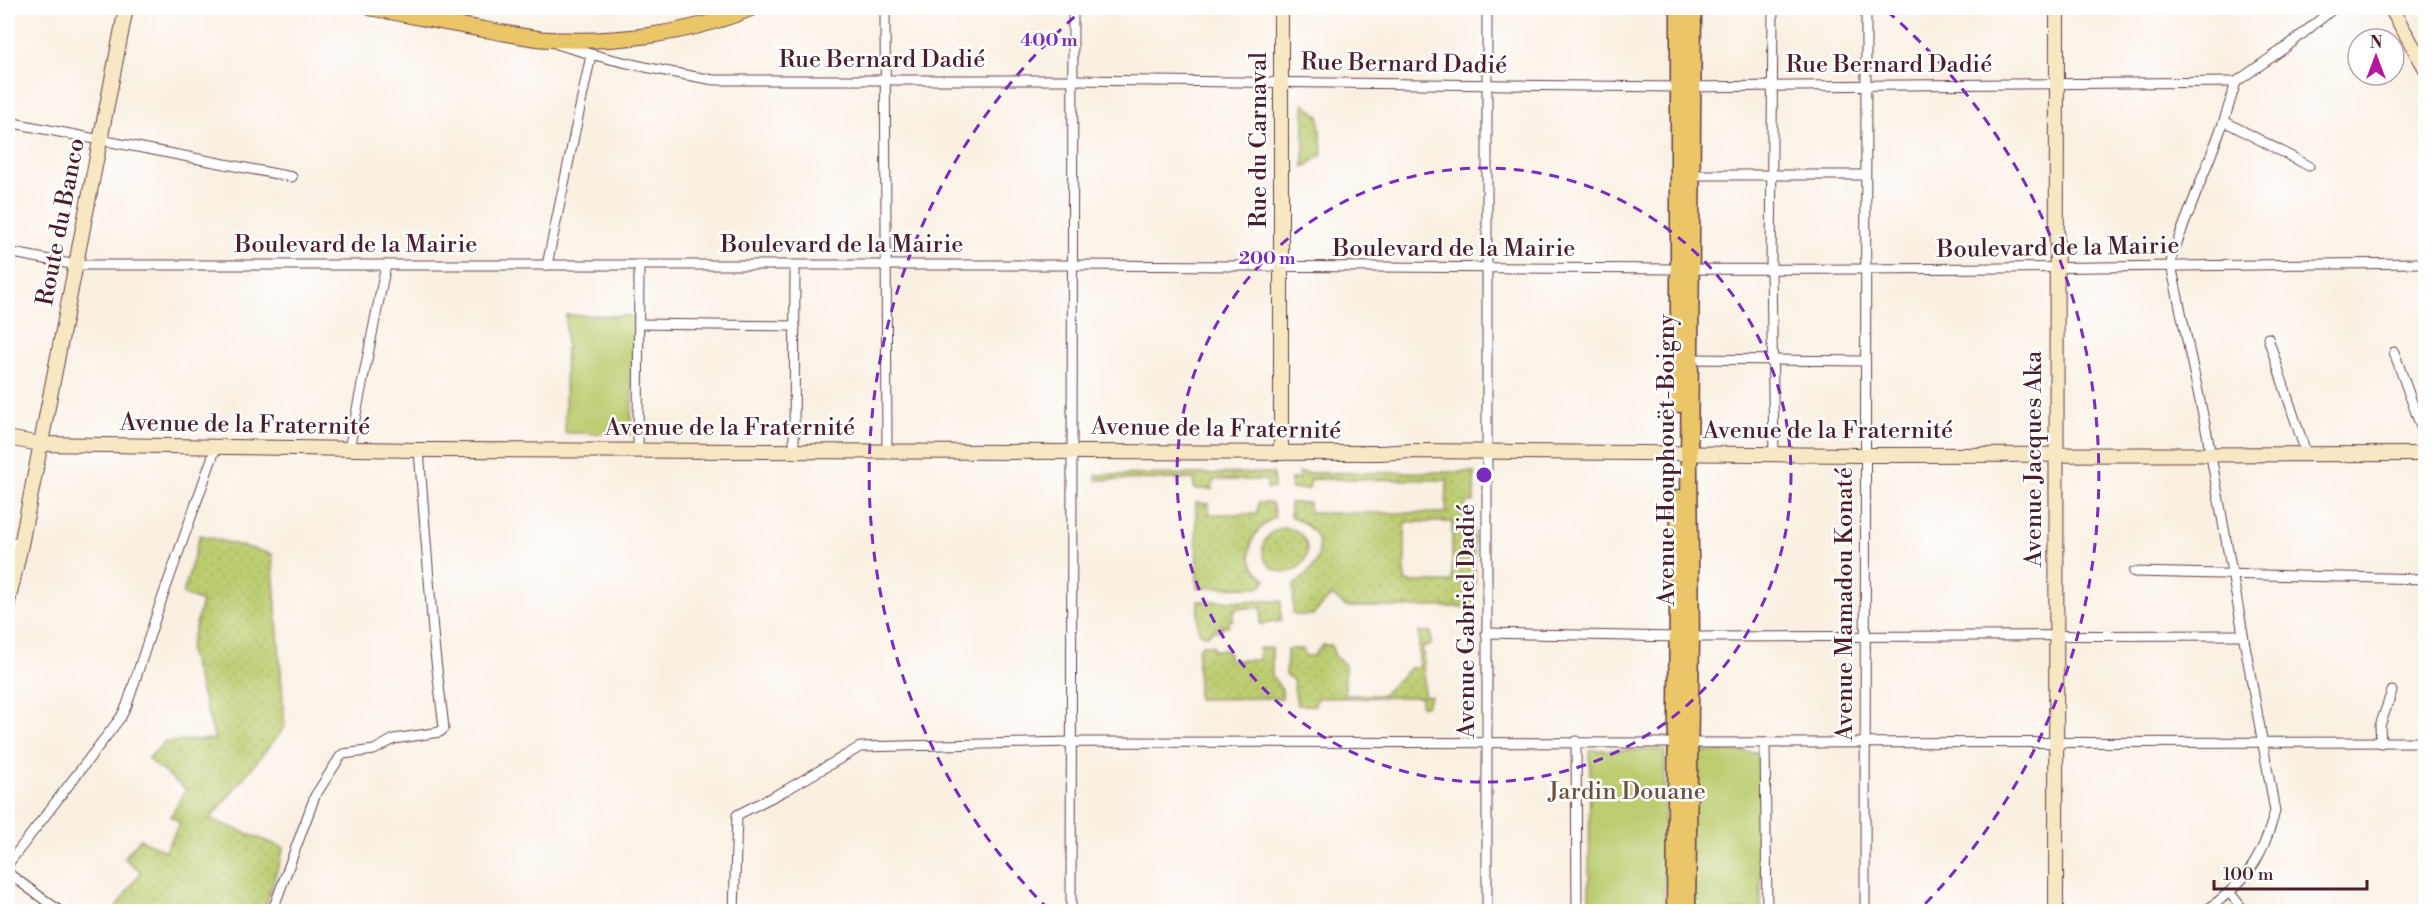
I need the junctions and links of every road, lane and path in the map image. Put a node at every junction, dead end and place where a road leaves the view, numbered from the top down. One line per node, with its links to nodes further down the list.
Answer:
1 (126, 8): 29 (street, Route du Banco)
2 (370, 8): 15 (main road)
3 (752, 8): 15 (main road)
4 (885, 8): 18 (street)
5 (1073, 8): 19 (street)
6 (1281, 8): 20 (street, Rue du Carnaval)
7 (1487, 8): 22 (street, Avenue Gabriel Dadié)
8 (1679, 8): 26 (highway, Avenue Houphouët-Boigny)
9 (1693, 8): 26 (highway, Avenue Houphouët-Boigny)
10 (1773, 8): 24 (street)
11 (1866, 8): 25 (street, Avenue Mamadou Konaté)
12 (2057, 8): 23 (street, Avenue Jacques Aka)
13 (2334, 8): 21 (street)
14 (2391, 8): 17 (street)
15 (540, 39): 16 (street, Rue Bernard Dadié)
16 (591, 55): 18 (street, Rue Bernard Dadié); 39 (street)
17 (2426, 69)
18 (885, 80): 19 (street, Rue Bernard Dadié); 42 (street)
19 (1073, 80): 20 (street, Rue Bernard Dadié); 43 (street)
20 (1281, 82): 22 (street, Rue Bernard Dadié); 45 (street, Rue du Carnaval)
21 (2236, 82): 23 (street, Rue Bernard Dadié); 27 (street)
22 (1487, 84): 26 (street, Rue Bernard Dadié); 46 (street, Avenue Gabriel Dadié)
23 (2057, 84): 25 (street, Rue Bernard Dadié); 48 (street, Avenue Jacques Aka)
24 (1772, 86): 25 (street, Rue Bernard Dadié); 26 (street, Rue Bernard Dadié); 32 (street)
25 (1866, 86): 33 (street, Avenue Mamadou Konaté)
26 (1686, 87): 31 (highway, Avenue Houphouët-Boigny); 47 (highway, Avenue Houphouët-Boigny)
27 (2224, 121): 30 (street); 44 (street)
28 (8, 122): 29 (street)
29 (100, 140): 34 (street); 37 (street, Route du Banco)
30 (2309, 166)
31 (1691, 175): 32 (street); 47 (highway, Avenue Houphouët-Boigny)
32 (1771, 175): 33 (street); 49 (street)
33 (1865, 175): 50 (street, Avenue Mamadou Konaté)
34 (292, 177)
35 (8, 252): 37 (street, Boulevard de la Mairie)
36 (2426, 263): 44 (street, Boulevard de la Mairie)
37 (76, 265): 38 (street, Boulevard de la Mairie); 60 (street, Route du Banco)
38 (386, 265): 39 (street, Boulevard de la Mairie); 62 (street)
39 (548, 265): 40 (street, Boulevard de la Mairie)
40 (639, 265): 41 (street, Boulevard de la Mairie); 51 (street)
41 (795, 265): 42 (street, Boulevard de la Mairie); 52 (street)
42 (886, 265): 43 (street, Boulevard de la Mairie); 66 (street)
43 (1073, 265): 45 (street, Boulevard de la Mairie); 67 (street)
44 (2171, 265): 48 (street, Boulevard de la Mairie); 73 (street)
45 (1282, 267): 46 (street, Boulevard de la Mairie); 68 (street, Rue du Carnaval)
46 (1487, 269): 47 (street, Boulevard de la Mairie); 69 (street, Avenue Gabriel Dadié)
47 (1684, 269): 49 (street, Boulevard de la Mairie); 55 (highway, Avenue Houphouët-Boigny); 71 (highway, Avenue Houphouët-Boigny)
48 (2057, 269): 50 (street, Boulevard de la Mairie); 76 (street, Avenue Jacques Aka)
49 (1771, 270): 50 (street, Boulevard de la Mairie); 56 (street)
50 (1864, 270): 57 (street, Avenue Mamadou Konaté)
51 (639, 324): 52 (street); 64 (street)
52 (795, 326): 65 (street)
53 (2268, 338): 70 (street)
54 (2394, 352): 59 (street)
55 (1690, 359): 56 (street); 71 (highway, Avenue Houphouët-Boigny)
56 (1772, 360): 57 (street); 72 (street)
57 (1865, 361): 75 (street, Avenue Mamadou Konaté)
58 (8, 438): 60 (street, Avenue de la Fraternité)
59 (2426, 441)
60 (40, 444): 61 (street, Avenue de la Fraternité); 77 (street, Route du Banco)
61 (216, 447): 62 (street, Avenue de la Fraternité); 98 (street)
62 (349, 449): 63 (street, Avenue de la Fraternité)
63 (419, 450): 64 (street, Avenue de la Fraternité); 102 (street)
64 (638, 450): 65 (street, Avenue de la Fraternité)
65 (794, 451): 66 (street, Avenue de la Fraternité)
66 (886, 451): 67 (street, Avenue de la Fraternité)
67 (1072, 451): 68 (street, Avenue de la Fraternité); 89 (street)
68 (1281, 453): 69 (street, Avenue de la Fraternité)
69 (1486, 453): 71 (street, Avenue de la Fraternité); 82 (street, Avenue Gabriel Dadié)
70 (2306, 453): 73 (street, Avenue de la Fraternité); 74 (street, Avenue de la Fraternité)
71 (1684, 454): 72 (street, Avenue de la Fraternité); 86 (highway, Avenue Houphouët-Boigny)
72 (1774, 454): 75 (street, Avenue de la Fraternité)
73 (2211, 454): 76 (street, Avenue de la Fraternité); 79 (street)
74 (2426, 454)
75 (1864, 455): 76 (street, Avenue de la Fraternité); 83 (street, Avenue Mamadou Konaté)
76 (2057, 455): 84 (street, Avenue Jacques Aka)
77 (14, 544): 81 (street, Route du Banco)
78 (2134, 572): 79 (street)
79 (2231, 575): 80 (street); 85 (street)
80 (2426, 579)
81 (8, 602)
82 (1486, 633): 86 (street); 90 (street, Avenue Gabriel Dadié)
83 (1865, 635): 84 (street); 86 (street); 94 (street, Avenue Mamadou Konaté)
84 (2056, 635): 85 (street); 95 (street, Avenue Jacques Aka)
85 (2243, 635): 96 (street)
86 (1685, 637): 92 (highway, Avenue Houphouët-Boigny)
87 (2392, 691): 97 (street)
88 (1576, 741): 90 (street); 92 (street); 106 (street)
89 (1071, 742): 90 (street); 103 (street); 104 (street)
90 (1486, 742): 105 (street, Avenue Gabriel Dadié)
91 (2426, 742): 97 (street)
92 (1683, 743): 93 (street); 107 (highway, Avenue Houphouët-Boigny); 108 (highway, Avenue Houphouët-Boigny)
93 (1766, 743): 94 (street); 109 (street)
94 (1865, 743): 95 (street); 110 (street, Avenue Mamadou Konaté)
95 (2056, 743): 96 (street); 111 (street, Avenue Jacques Aka)
96 (2263, 743): 97 (street); 100 (street)
97 (2381, 743)
98 (8, 864)
99 (8, 873): 101 (street)
100 (2230, 893): 112 (street); 113 (street)
101 (61, 912)
102 (272, 912)
103 (734, 912)
104 (1071, 912)
105 (1487, 912)
106 (1577, 912)
107 (1675, 912)
108 (1687, 912)
109 (1767, 912)
110 (1865, 912)
111 (2056, 912)
112 (2204, 912)
113 (2245, 912)

